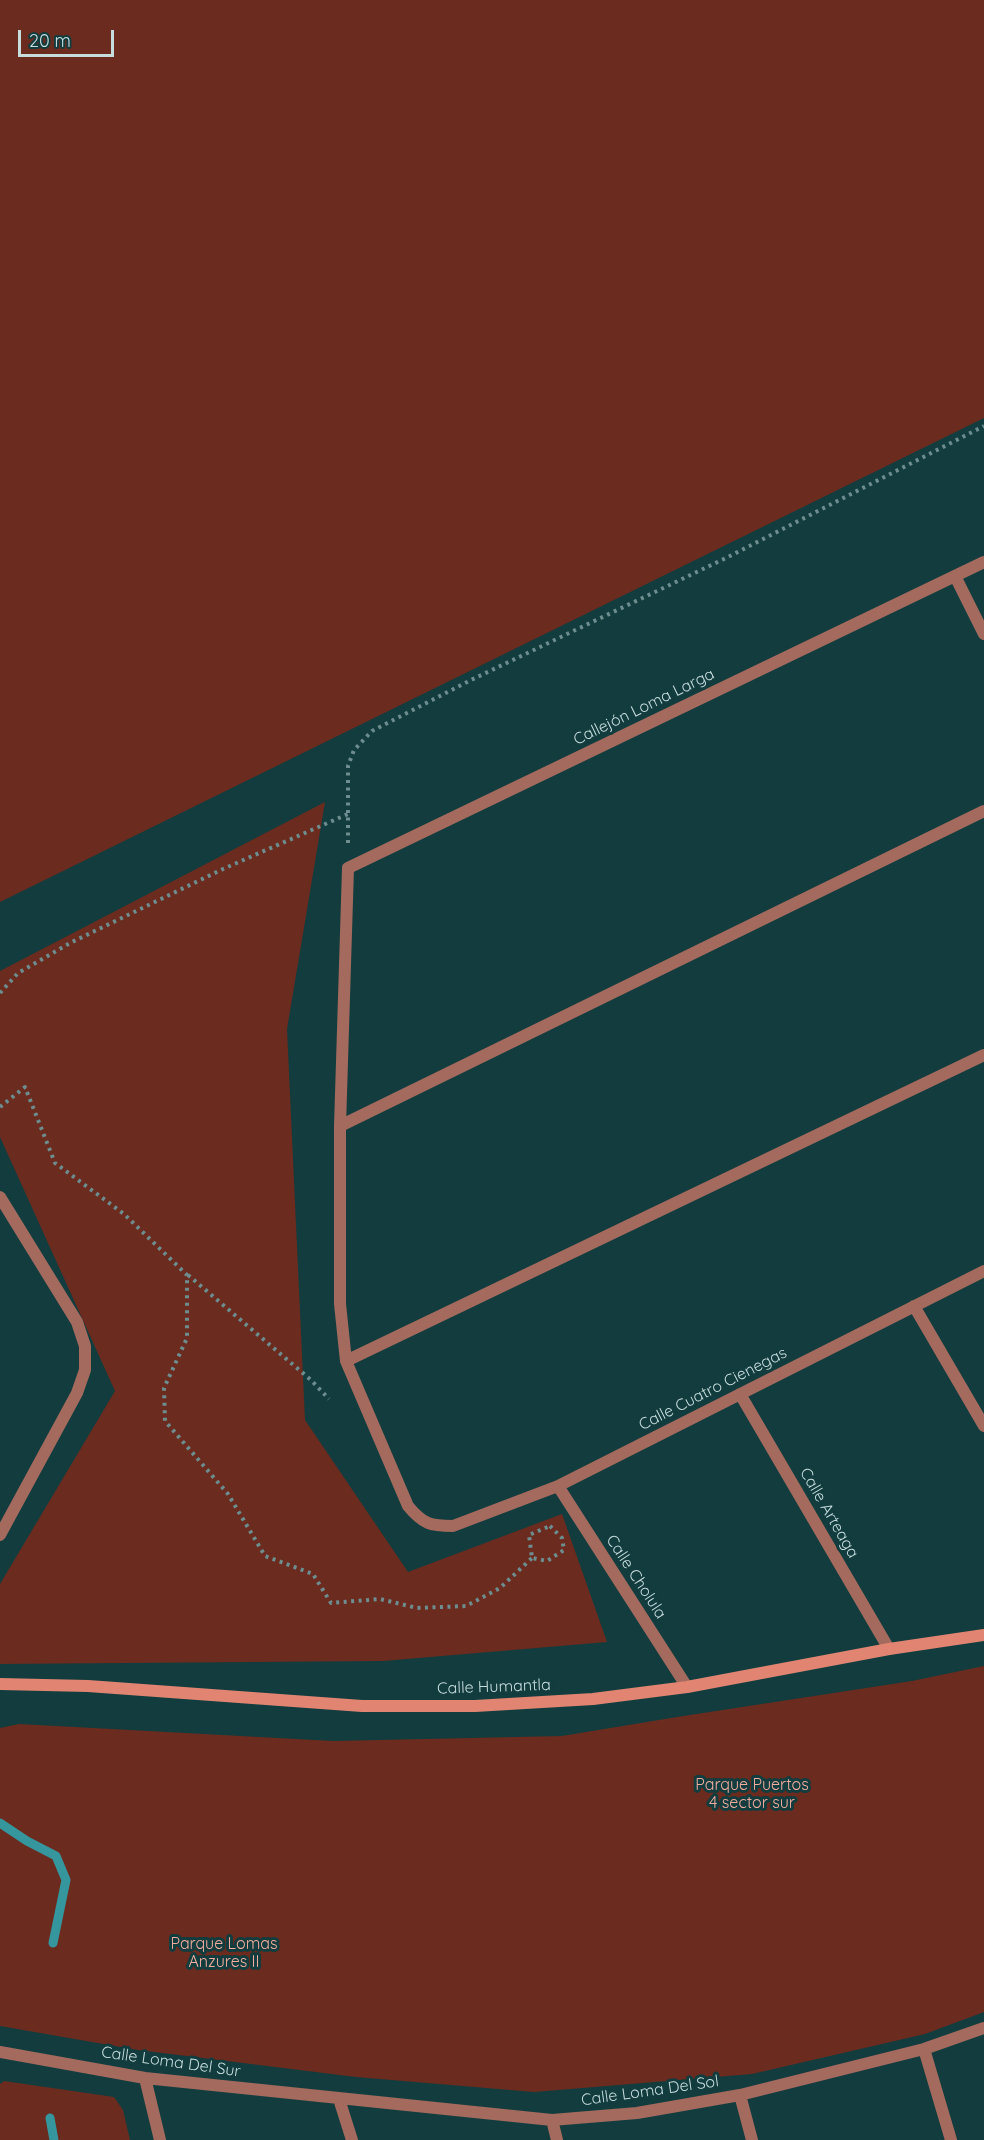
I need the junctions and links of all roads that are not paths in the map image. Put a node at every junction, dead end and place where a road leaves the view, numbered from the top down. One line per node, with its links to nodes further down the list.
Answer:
1 (984, 561): 2 (street, Callejón Loma Larga)
2 (955, 576): 3 (street); 6 (street, Callejón Loma Larga)
3 (984, 634)
4 (984, 811): 6 (street)
5 (984, 1055): 10 (street)
6 (340, 1126): 10 (street)
7 (0, 1197): 14 (street)
8 (984, 1271): 9 (street, Calle Cuatro Cienegas)
9 (914, 1306): 11 (street, Calle Cuatro Cienegas); 12 (street)
10 (346, 1361): 13 (street, Calle Cuatro Cienegas)
11 (740, 1394): 13 (street, Calle Cuatro Cienegas); 16 (street, Calle Arteaga)
12 (984, 1426)
13 (558, 1486): 18 (street, Calle Cholula)
14 (0, 1535)
15 (984, 1635): 16 (street, Calle Humantla)
16 (889, 1648): 18 (street, Calle Humantla)
17 (0, 1684): 18 (street, Calle Humantla)
18 (687, 1687)
19 (984, 2028): 20 (street, Calle Loma Del Sol)
20 (924, 2049): 23 (street, Calle Loma Del Sol); 30 (street)
21 (0, 2052): 22 (street, Calle Loma Del Sur)
22 (145, 2078): 24 (street, Calle Loma Del Sur); 26 (street)
23 (740, 2095): 25 (street, Calle Loma Del Sol); 29 (street)
24 (339, 2099): 25 (street, Calle Loma Del Sol); 27 (street)
25 (552, 2120): 28 (street)
26 (160, 2140)
27 (352, 2140)
28 (557, 2140)
29 (752, 2140)
30 (951, 2140)

